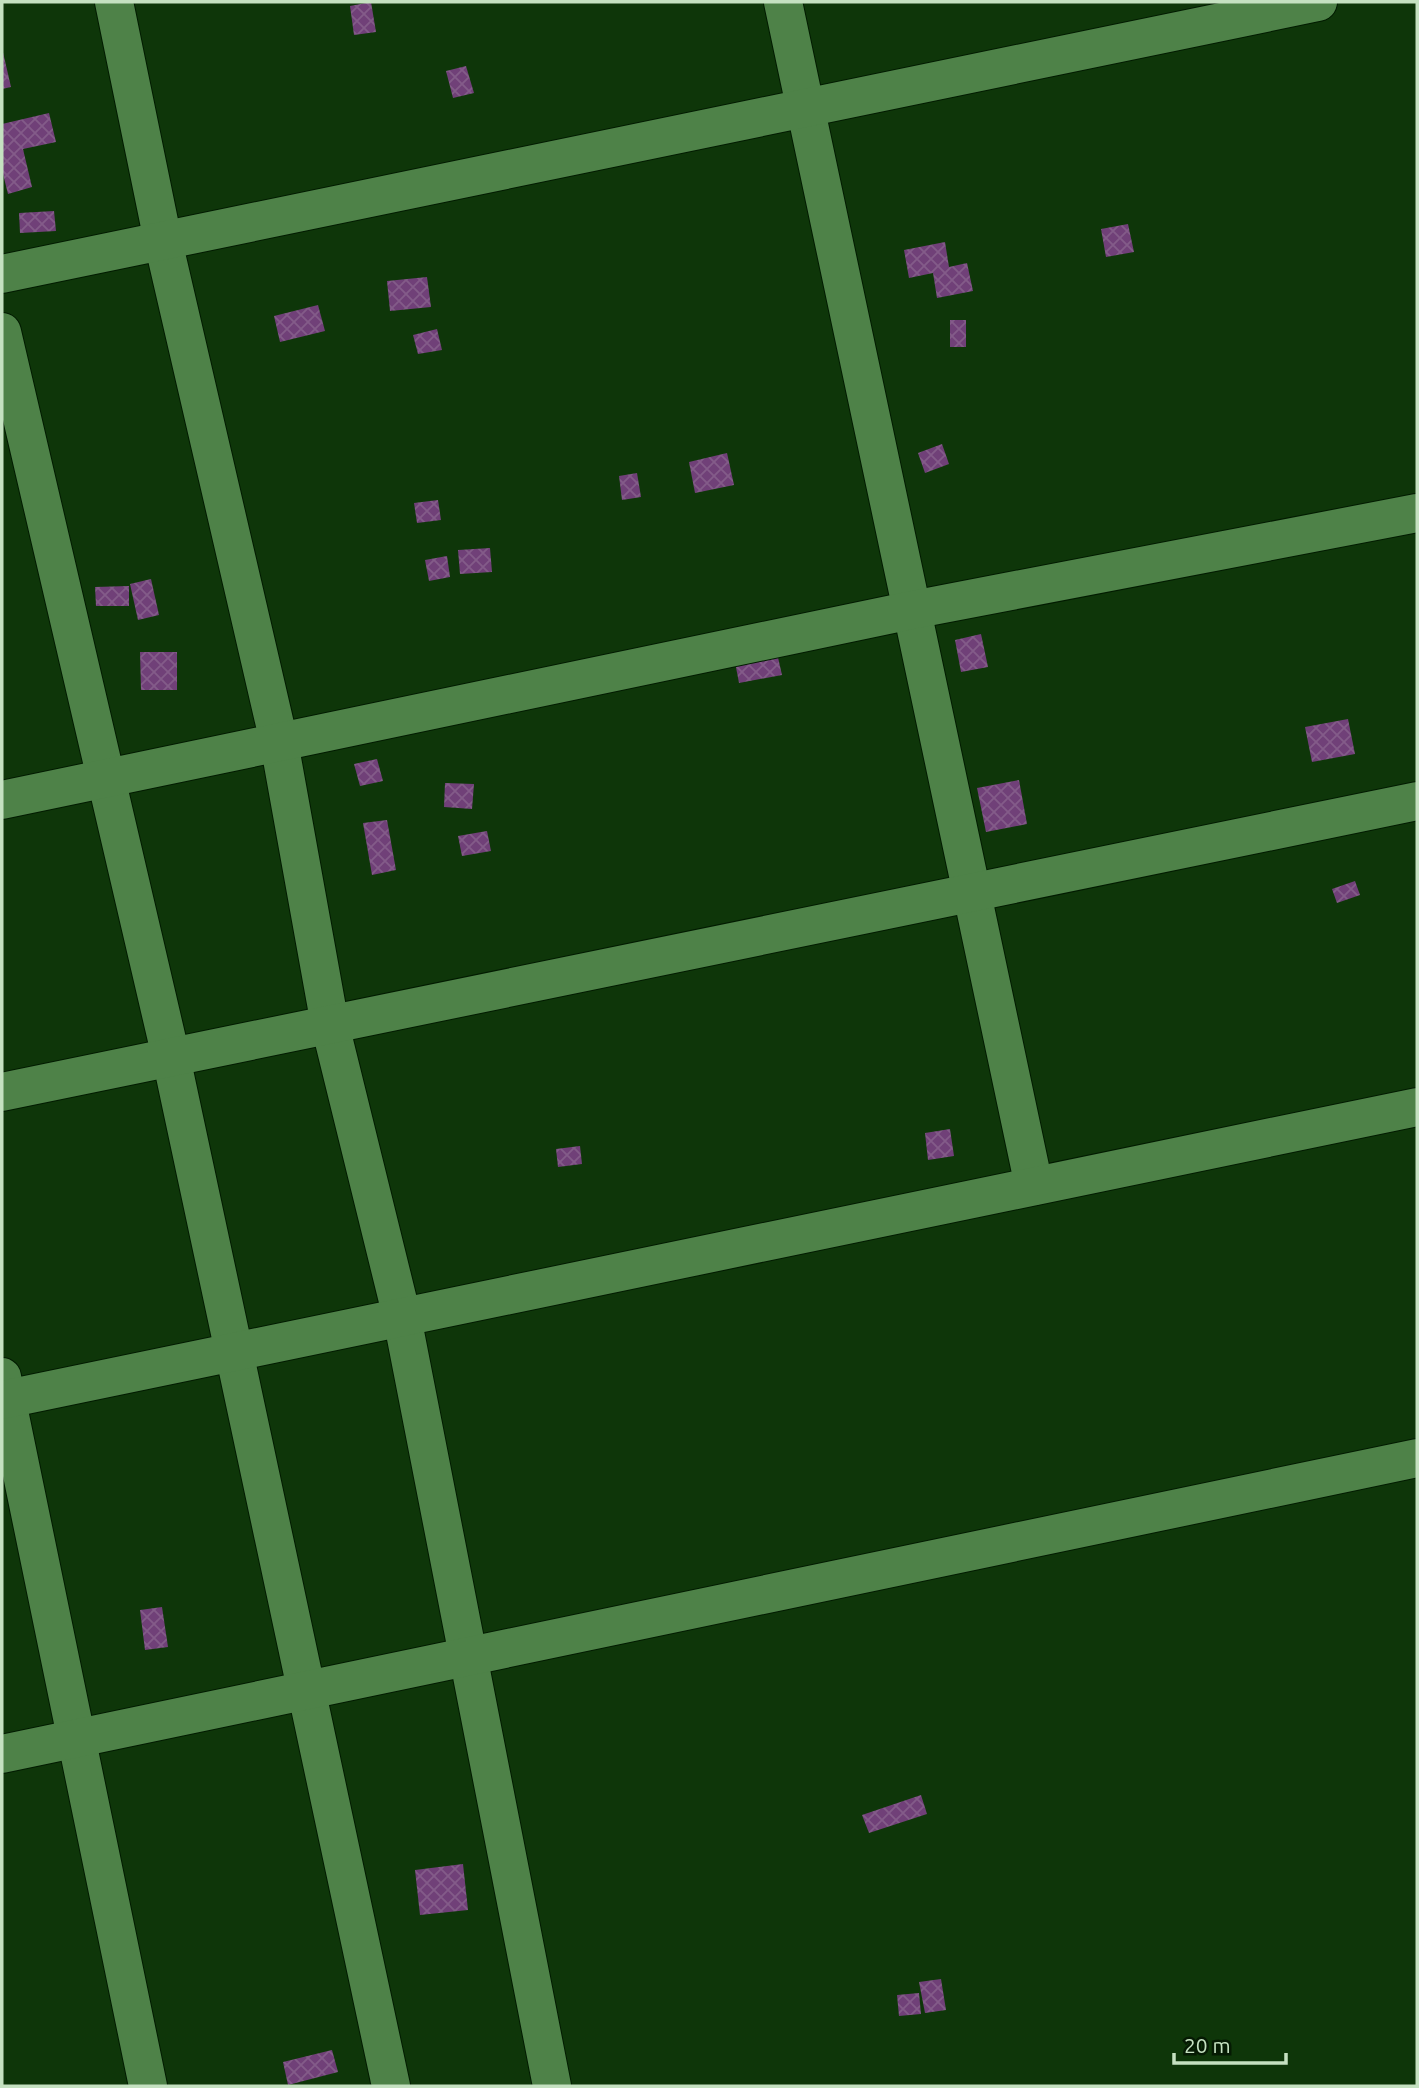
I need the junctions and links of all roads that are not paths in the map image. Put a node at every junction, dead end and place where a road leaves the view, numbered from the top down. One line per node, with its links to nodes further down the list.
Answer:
1 (114, 2): 5 (street)
2 (783, 2): 4 (street)
3 (1318, 2): 4 (street)
4 (805, 106): 5 (street); 9 (street)
5 (163, 241): 6 (street); 10 (street)
6 (2, 274)
7 (2, 332): 11 (street)
8 (1417, 513): 9 (street)
9 (912, 610): 10 (street); 14 (street)
10 (279, 742): 11 (street); 15 (street)
11 (105, 778): 12 (street); 16 (street)
12 (2, 800)
13 (1417, 801): 14 (street)
14 (971, 890): 15 (street); 19 (street)
15 (330, 1025): 16 (street); 20 (street)
16 (171, 1057): 17 (street); 21 (street)
17 (2, 1092)
18 (1417, 1107): 19 (street)
19 (1034, 1186): 20 (street)
20 (402, 1317): 21 (street); 24 (street)
21 (236, 1351): 22 (street); 25 (street)
22 (3, 1392): 26 (street)
23 (1417, 1458): 24 (street)
24 (470, 1657): 25 (street); 30 (street)
25 (307, 1692): 26 (street); 29 (street)
26 (78, 1738): 27 (street); 28 (street)
27 (2, 1754)
28 (149, 2086)
29 (391, 2086)
30 (552, 2086)

